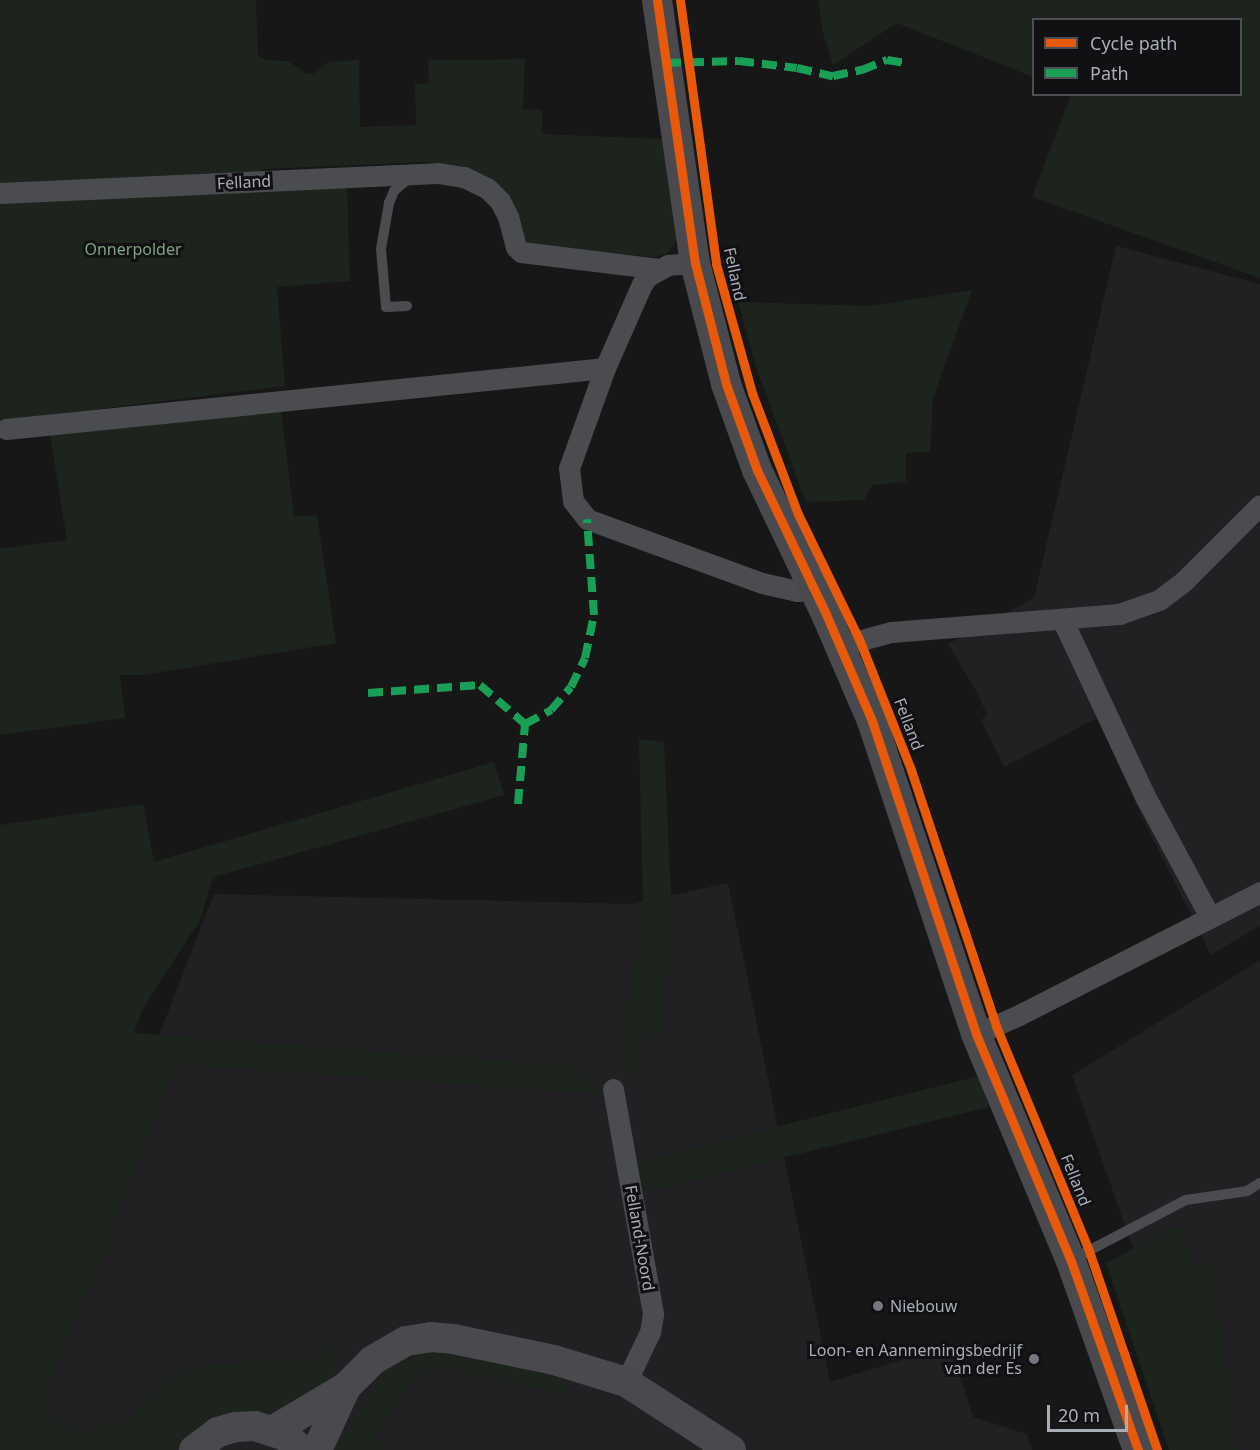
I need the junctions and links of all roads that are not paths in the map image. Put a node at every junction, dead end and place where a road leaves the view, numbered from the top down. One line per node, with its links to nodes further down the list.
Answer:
1 (657, 0): 4 (street, Felland)
2 (411, 176): 3 (street, Felland); 5 (street, Felland); 6 (lane)
3 (0, 193)
4 (695, 263): 5 (street, Felland); 10 (street, Felland)
5 (659, 269): 7 (street)
6 (407, 306)
7 (605, 368): 8 (street); 10 (street)
8 (6, 429)
9 (1260, 505): 11 (street)
10 (813, 589): 12 (street, Felland)
11 (1062, 619): 12 (street); 14 (street)
12 (840, 646): 15 (street, Felland)
13 (1260, 892): 14 (street)
14 (1210, 917): 15 (street)
15 (976, 1034): 18 (street, Felland)
16 (612, 1089): 19 (street, Felland-Noord)
17 (1260, 1183): 18 (lane)
18 (1071, 1261): 26 (street, Felland)
19 (626, 1382): 20 (street); 25 (street)
20 (346, 1387): 21 (street); 24 (street)
21 (274, 1431): 22 (street); 23 (street)
22 (194, 1450)
23 (301, 1450)
24 (317, 1450)
25 (731, 1450)
26 (1138, 1450)

